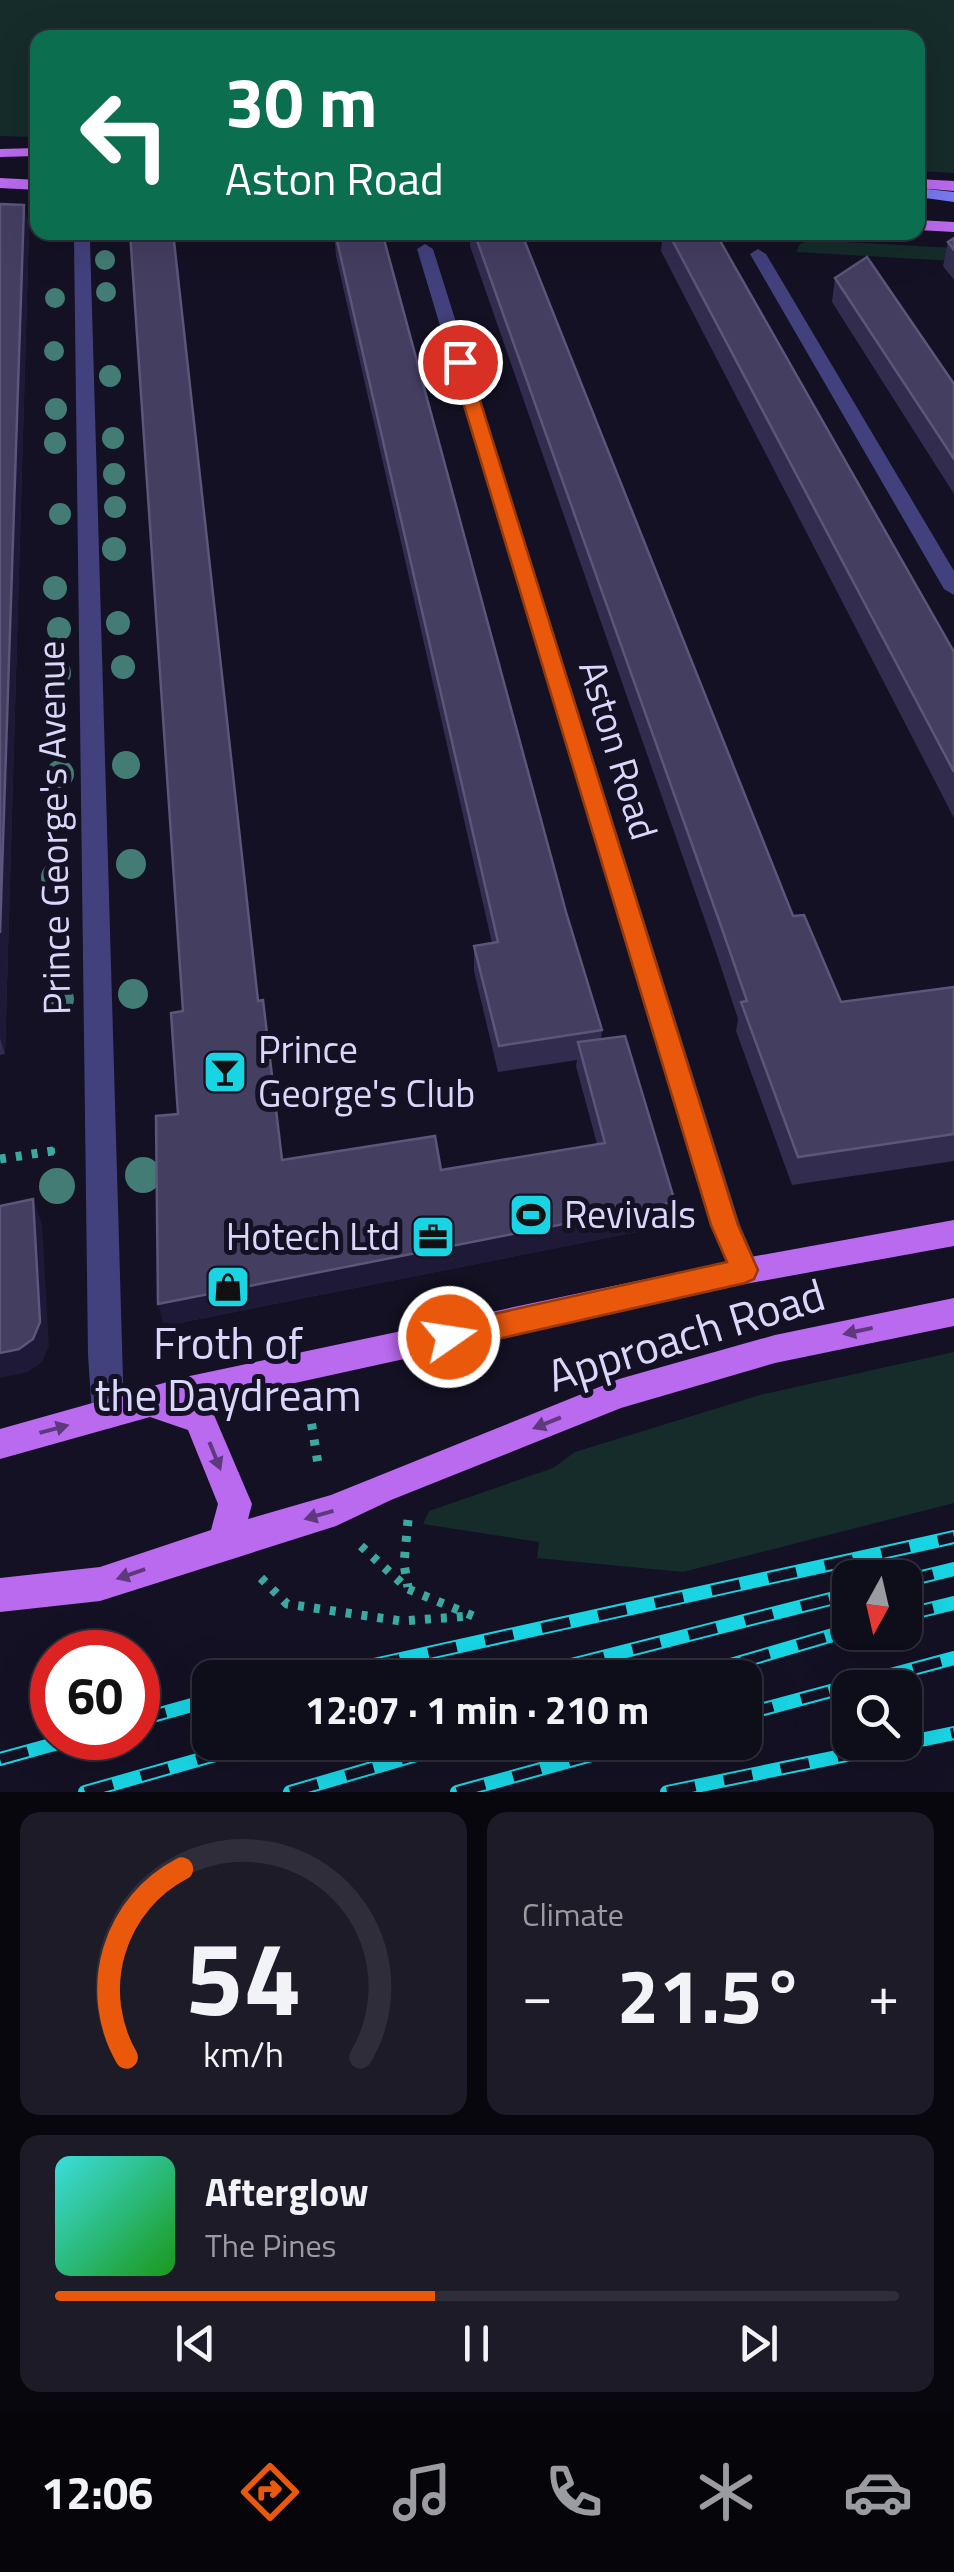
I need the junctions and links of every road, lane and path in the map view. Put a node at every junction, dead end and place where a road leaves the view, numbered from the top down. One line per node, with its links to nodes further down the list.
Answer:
1 (30, 152): 2 (main road)
2 (0, 153)
3 (0, 182): 4 (main road)
4 (30, 184)
5 (925, 184): 6 (main road)
6 (954, 186)
7 (925, 194): 8 (main road)
8 (954, 197)
9 (925, 225): 10 (main road)
10 (954, 227)
11 (82, 241): 15 (street, Prince George's Avenue)
12 (425, 249): 18 (street, Aston Road)
13 (758, 254): 14 (street)
14 (954, 588)
15 (100, 1144): 16 (path); 22 (street, Prince George's Avenue)
16 (0, 1159)
17 (954, 1233): 18 (main road, Approach Road)
18 (745, 1270): 21 (main road, Approach Road)
19 (954, 1312): 25 (main road, Approach Road, one-way to 25)
20 (308, 1401): 24 (path)
21 (151, 1402): 22 (main road, Approach Road); 27 (main road, one-way to 27)
22 (108, 1414): 23 (main road, Approach Road, one-way to 22)
23 (0, 1444)
24 (320, 1472)
25 (409, 1479): 27 (main road, Approach Road, one-way to 27); 28 (path)
26 (353, 1538): 28 (path)
27 (224, 1542): 28 (path); 29 (main road, Approach Road, one-way to 29)
28 (408, 1589)
29 (0, 1595)

